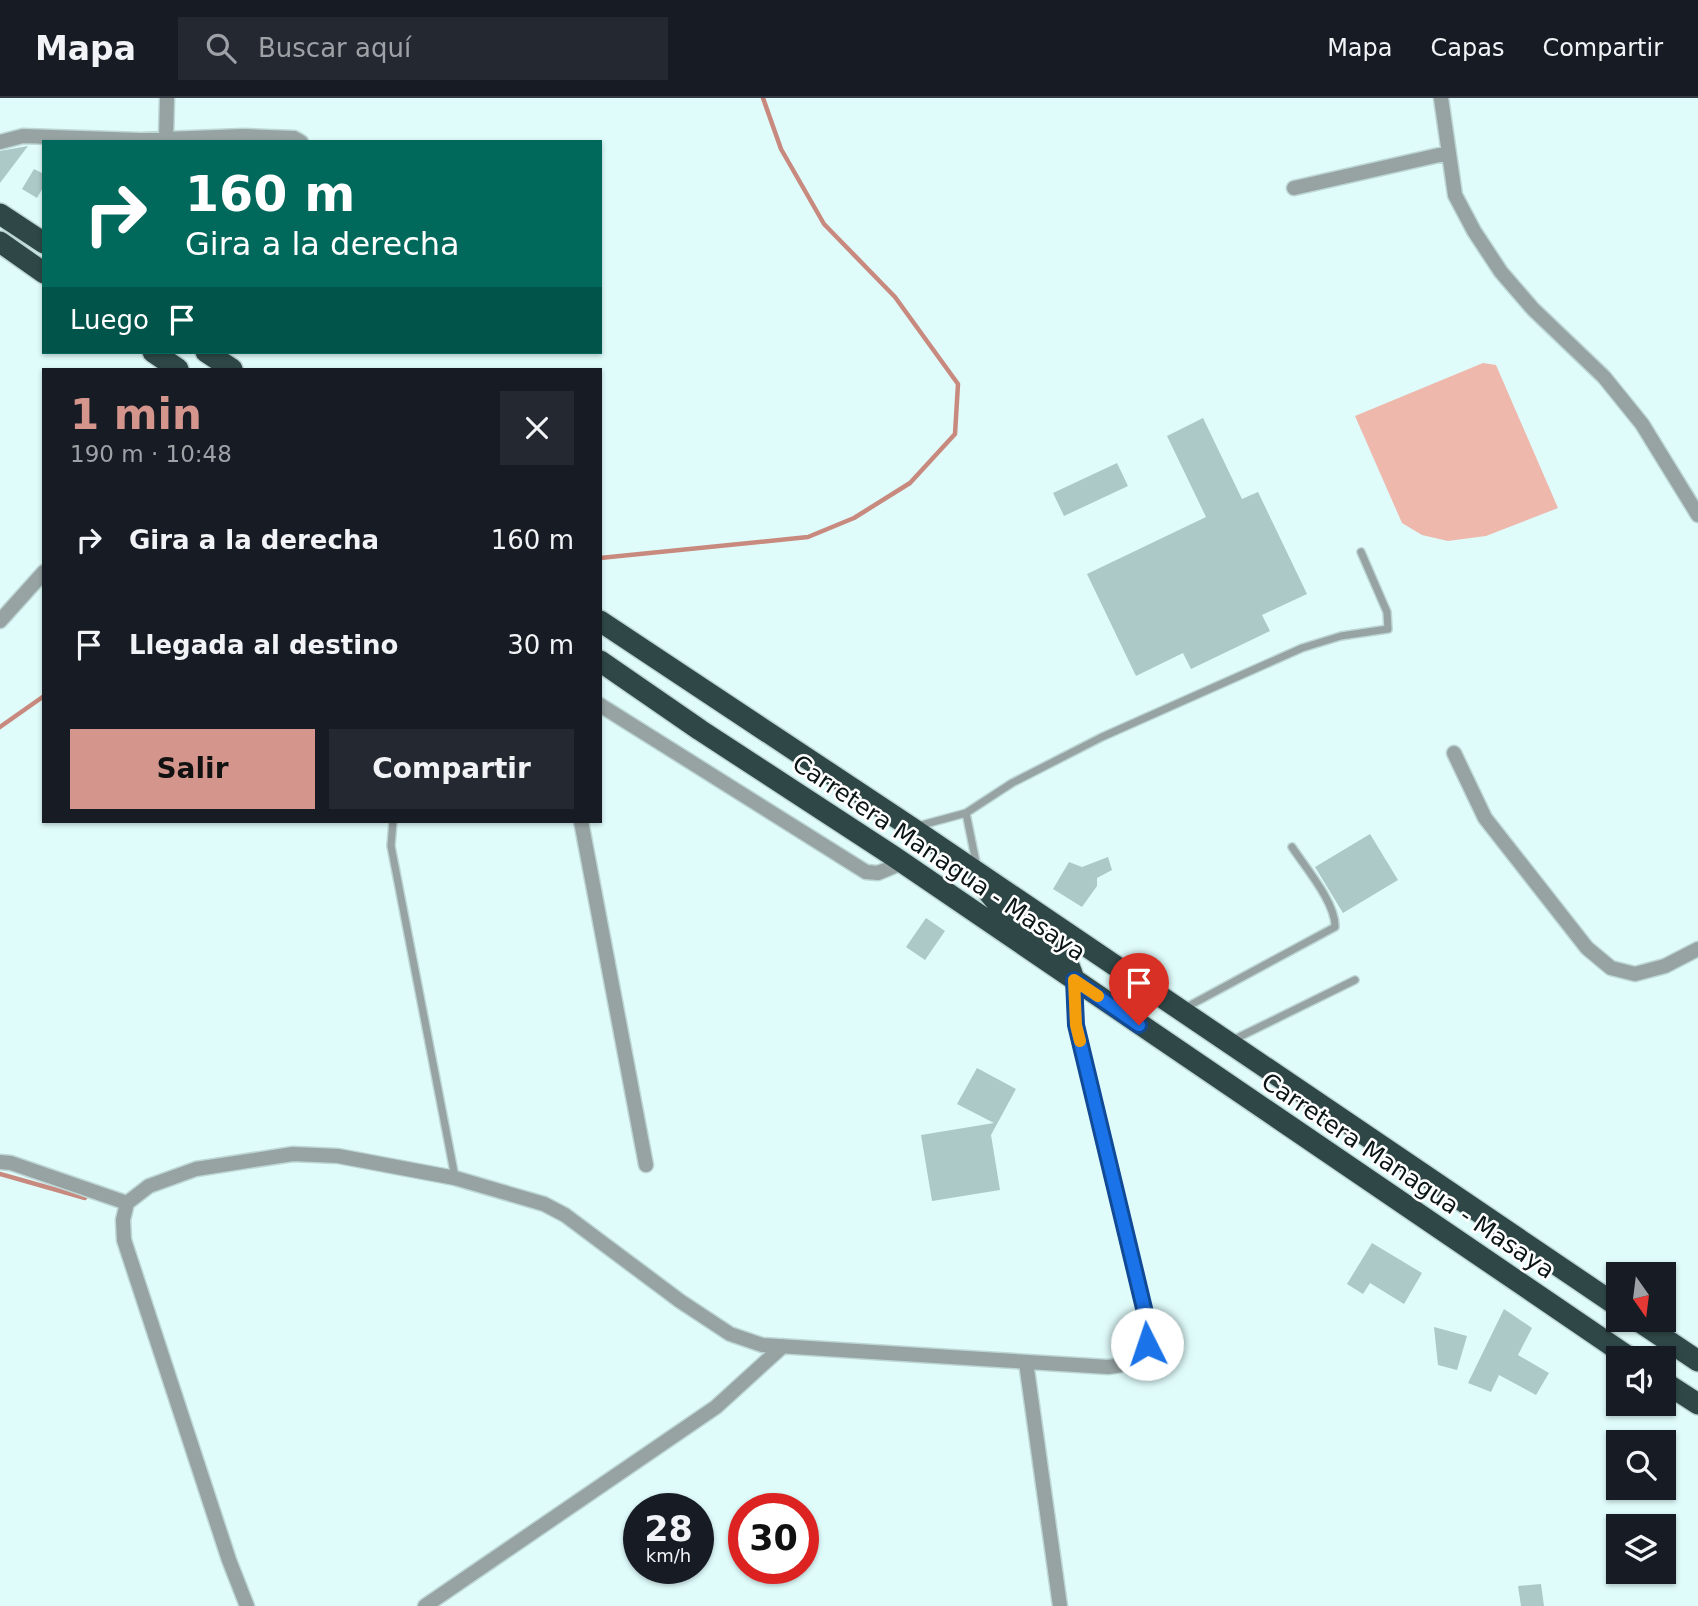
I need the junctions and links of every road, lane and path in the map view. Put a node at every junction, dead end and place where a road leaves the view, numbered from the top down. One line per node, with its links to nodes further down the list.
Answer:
1 (167, 98): 3 (street)
2 (1441, 98): 6 (street)
3 (166, 139): 4 (street); 5 (street)
4 (298, 140)
5 (0, 142)
6 (1447, 153): 7 (street); 16 (street)
7 (1294, 188)
8 (0, 214): 10 (highway)
9 (0, 242): 11 (highway)
10 (42, 242)
11 (42, 272)
12 (156, 354): 14 (highway)
13 (209, 354): 15 (highway)
14 (177, 368)
15 (230, 368)
16 (1698, 515)
17 (1361, 552): 25 (lane)
18 (42, 574): 19 (street)
19 (0, 621)
20 (602, 622): 28 (highway, Carretera Managua - Masaya)
21 (602, 662): 24 (highway, Carretera Managua - Masaya)
22 (602, 706): 30 (street)
23 (1454, 753): 32 (street)
24 (812, 803): 28 (highway); 30 (highway, Carretera Managua - Masaya)
25 (966, 813): 28 (lane); 31 (lane)
26 (393, 823): 39 (lane)
27 (581, 823): 38 (street)
28 (912, 828): 31 (highway, Carretera Managua - Masaya)
29 (1292, 847): 35 (lane)
30 (902, 863): 33 (highway, Carretera Managua - Masaya)
31 (979, 875): 33 (highway); 35 (highway, Carretera Managua - Masaya)
32 (1698, 949)
33 (1074, 980): 43 (highway, Carretera Managua - Masaya); 50 (street)
34 (1355, 980): 36 (lane)
35 (1180, 1011): 36 (highway, Carretera Managua - Masaya)
36 (1227, 1043): 40 (highway, Carretera Managua - Masaya)
37 (0, 1162): 41 (street)
38 (646, 1165)
39 (455, 1178): 41 (street); 47 (street)
40 (1450, 1194): 42 (highway, Carretera Managua - Masaya); 43 (highway)
41 (127, 1203): 53 (street)
42 (1495, 1223): 44 (highway); 45 (highway, Carretera Managua - Masaya)
43 (1430, 1224): 44 (highway, Carretera Managua - Masaya)
44 (1475, 1253): 48 (highway, Carretera Managua - Masaya)
45 (1606, 1298)
46 (1655, 1332): 49 (highway)
47 (783, 1346): 50 (street); 54 (street)
48 (1612, 1346)
49 (1698, 1361)
50 (1026, 1362): 55 (street)
51 (1676, 1390): 52 (highway)
52 (1698, 1405)
53 (247, 1606)
54 (425, 1606)
55 (1060, 1606)

